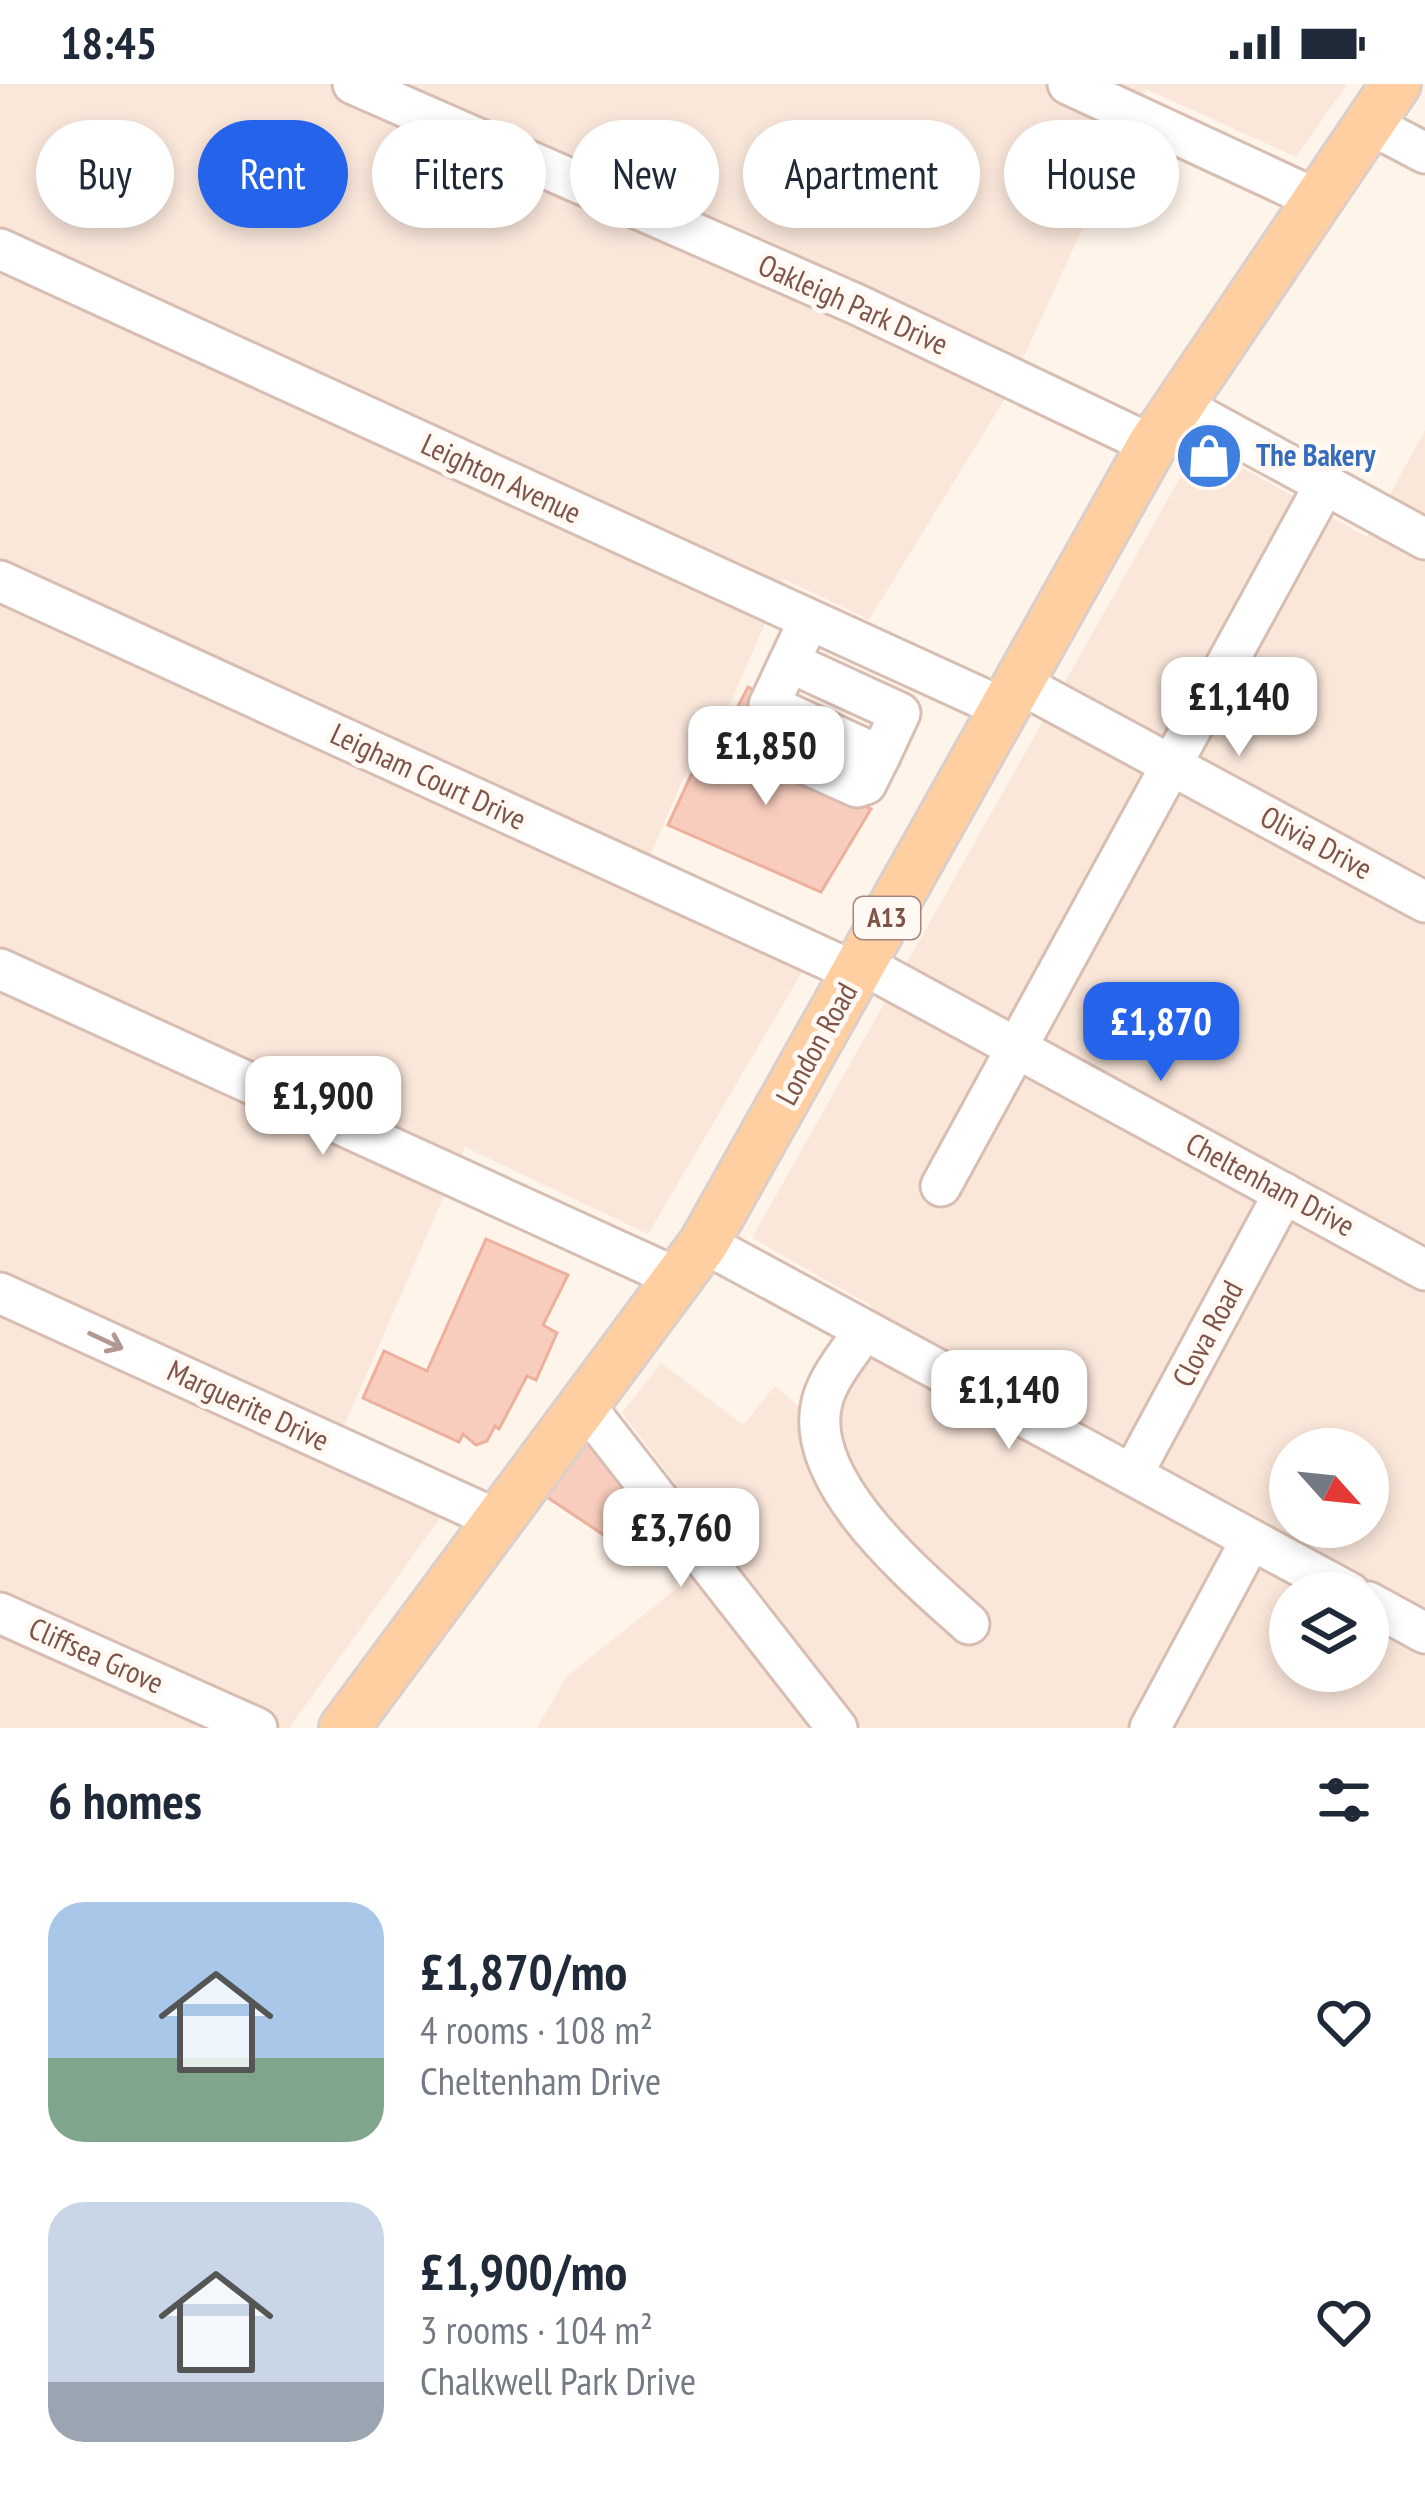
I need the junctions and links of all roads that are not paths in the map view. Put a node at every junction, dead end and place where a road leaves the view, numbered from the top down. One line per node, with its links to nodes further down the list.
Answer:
1 (353, 84): 8 (street, Oakleigh Park Drive)
2 (1068, 84): 5 (street)
3 (1382, 103): 4 (street); 5 (main road, London Road / A13)
4 (1425, 153)
5 (1316, 199): 7 (main road, London Road / A13)
6 (0, 250): 12 (street, Leighton Avenue)
7 (1177, 404): 8 (main road, London Road / A13); 9 (street)
8 (1152, 445): 13 (main road, London Road / A13)
9 (1325, 484): 10 (street); 15 (street)
10 (1425, 539)
11 (0, 581): 18 (street, Leigham Court Drive)
12 (809, 620): 13 (street, Leighton Avenue); 14 (street)
13 (1010, 695): 15 (street, Olivia Drive); 18 (main road, London Road / A13)
14 (750, 739)
15 (1171, 765): 16 (street, Olivia Drive); 19 (street)
16 (1425, 902)
17 (0, 969): 22 (street)
18 (859, 969): 19 (street, Cheltenham Drive); 22 (main road, London Road / A13)
19 (1017, 1048): 20 (street); 21 (street, Cheltenham Drive)
20 (940, 1186)
21 (1284, 1193): 23 (street, Cheltenham Drive); 27 (street, Clova Road)
22 (691, 1261): 25 (street); 26 (main road, London Road / A13)
23 (1425, 1270)
24 (0, 1293): 28 (street, Marguerite Drive, one-way to 28)
25 (864, 1331): 27 (street); 33 (street)
26 (585, 1406): 28 (main road, London Road / A13); 37 (street)
27 (1132, 1475): 29 (street)
28 (496, 1520): 36 (main road, London Road / A13)
29 (1251, 1540): 30 (street); 38 (street)
30 (1311, 1572)
31 (0, 1612): 35 (street, Cliffsea Grove)
32 (1389, 1613): 34 (street)
33 (969, 1624)
34 (1425, 1633)
35 (257, 1728)
36 (344, 1728)
37 (837, 1728)
38 (1150, 1728)

